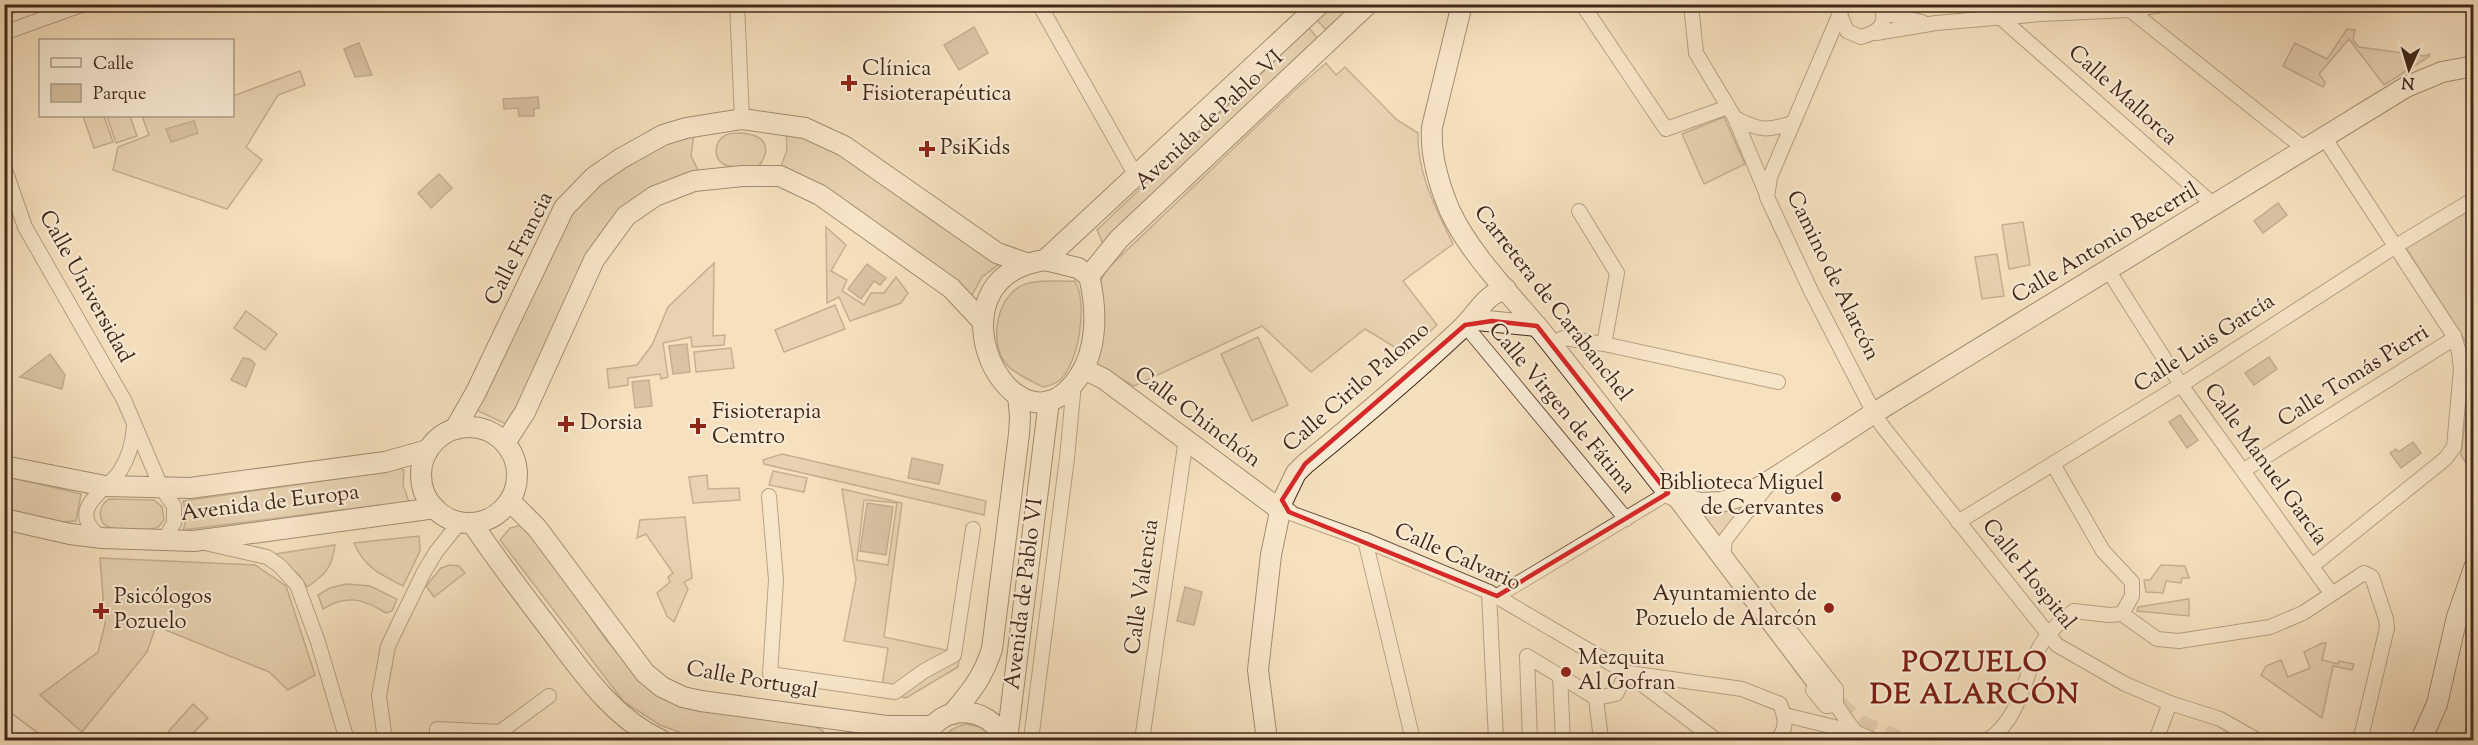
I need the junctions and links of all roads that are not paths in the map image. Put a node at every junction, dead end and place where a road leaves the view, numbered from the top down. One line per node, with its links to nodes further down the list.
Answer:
1 (84, 4): 15 (street)
2 (736, 4): 19 (street)
3 (1039, 4): 24 (street)
4 (1368, 4): 32 (street, Avenida de Pablo VI)
5 (1582, 4): 18 (street)
6 (1691, 4): 18 (street)
7 (2167, 4): 10 (street)
8 (1881, 5): 14 (street); 16 (street)
9 (1313, 8): 24 (street, Avenida de Pablo VI)
10 (2130, 10): 13 (street); 22 (street)
11 (1459, 11): 33 (street, Carretera de Carabanchel)
12 (1843, 11): 16 (street); 20 (street, Camino de Alarcón)
13 (2001, 18): 14 (street); 27 (street, Calle Mallorca)
14 (1936, 23): 16 (street)
15 (4, 33)
16 (1876, 33)
17 (2473, 64): 21 (street, Calle Antonio Becerril)
18 (1731, 112): 20 (street); 25 (street)
19 (742, 119): 30 (street, Calle Francia); 47 (street, Calle Francia)
20 (1793, 123): 25 (street, Camino de Alarcón)
21 (2326, 137): 22 (street, Calle Antonio Becerril); 29 (street)
22 (2306, 150): 27 (street, Calle Antonio Becerril)
23 (4, 167): 46 (street, Calle Universidad)
24 (1136, 176): 30 (street, Avenida de Pablo VI)
25 (1767, 197): 45 (street, Camino de Alarcón)
26 (2474, 199): 29 (street, Calle Luis García)
27 (2215, 206): 31 (street, Calle Antonio Becerril)
28 (1579, 211): 39 (street)
29 (2396, 246): 37 (street); 42 (street, Calle Luis García)
30 (1036, 262): 32 (street); 34 (street, Avenida de Pablo VI)
31 (2108, 270): 42 (street, Calle Manuel García); 45 (street, Calle Antonio Becerril)
32 (1089, 276): 40 (street, Avenida de Pablo VI)
33 (1506, 289): 35 (street, Calle Cirilo Palomo); 36 (street, Carretera de Carabanchel)
34 (983, 322): 43 (street, Avenida de Pablo VI); 49 (street)
35 (1471, 323): 36 (street); 61 (street, Calle Cirilo Palomo); 63 (street, Calle Virgen de Fátima)
36 (1537, 326): 38 (street, Carretera de Carabanchel)
37 (2454, 336): 53 (street, Calle Tomás Pierri); 72 (street)
38 (1551, 344): 39 (street); 57 (street, Carretera de Carabanchel)
39 (1604, 344): 41 (street)
40 (1079, 376): 44 (street); 48 (street, Calle Chinchón); 95 (street, Avenida de Pablo VI)
41 (1778, 382)
42 (2181, 385): 51 (street, Calle Luis García); 53 (street, Calle Manuel García)
43 (1018, 395): 44 (street); 84 (street, Avenida de Pablo VI)
44 (1049, 401): 94 (street, Avenida de Pablo VI)
45 (1875, 412): 54 (street, Calle Antonio Becerril); 65 (street, Calle Hospital)
46 (134, 424): 55 (street); 56 (street, Calle Universidad)
47 (455, 429): 49 (street); 50 (street)
48 (1186, 439): 61 (street, Calle Chinchón); 96 (street, Calle Valencia)
49 (505, 443): 59 (street)
50 (428, 450): 56 (street, Avenida de Europa); 60 (street)
51 (2053, 464): 65 (street, Calle Luis García); 76 (street)
52 (4, 466): 55 (street, Avenida de Europa)
53 (2244, 471): 72 (street, Calle Manuel García)
54 (1772, 480): 57 (street, Calle Antonio Becerril); 71 (street, Calle Antonio Becerril)
55 (105, 486): 56 (street, Avenida de Europa); 67 (street)
56 (162, 489): 68 (street, Calle Universidad)
57 (1672, 495): 63 (street); 71 (street, Carretera de Carabanchel)
58 (770, 496): 66 (street)
59 (510, 501): 64 (street); 88 (street, Calle Portugal)
60 (435, 508): 64 (street); 70 (street, Avenida de Europa)
61 (1283, 511): 69 (street, Calle Calvario); 97 (street, Calle Cirilo Palomo)
62 (4, 519): 67 (street, Avenida de Europa)
63 (1626, 519): 75 (street)
64 (466, 522): 91 (street); 93 (street)
65 (1958, 522): 77 (street, Calle Hospital)
66 (973, 529)
67 (102, 538): 68 (street, Avenida de Europa)
68 (164, 540): 70 (street, Avenida de Europa)
69 (1365, 540): 75 (street, Calle Calvario); 98 (street)
70 (194, 541): 90 (street)
71 (1723, 556): 81 (street, Carretera de Carabanchel)
72 (2312, 566): 74 (street, Calle Manuel García)
73 (2474, 568): 110 (street)
74 (2331, 593): 76 (street); 109 (street)
75 (1493, 594): 78 (street, Calle Calvario); 99 (street)
76 (2122, 614): 77 (street)
77 (2049, 634): 82 (street, Calle Hospital); 106 (street)
78 (1627, 672): 80 (street); 85 (street); 103 (street)
79 (1560, 675): 80 (street); 100 (street); 101 (street)
80 (1596, 698): 102 (street)
81 (1831, 699): 87 (street, Carretera de Carabanchel)
82 (2170, 703): 107 (street); 108 (street, Calle Hospital)
83 (544, 704): 92 (street)
84 (952, 714): 88 (street, Avenida de Pablo VI); 94 (street)
85 (1785, 715): 87 (street); 104 (street)
86 (4, 717): 89 (street)
87 (1855, 732): 105 (street)
88 (929, 734)
89 (35, 741)
90 (347, 741)
91 (385, 741)
92 (436, 741)
93 (661, 741)
94 (1005, 741)
95 (1031, 741)
96 (1142, 741)
97 (1267, 741)
98 (1413, 741)
99 (1496, 741)
100 (1530, 741)
101 (1563, 741)
102 (1601, 741)
103 (1716, 741)
104 (1778, 741)
105 (1873, 741)
106 (1988, 741)
107 (2156, 741)
108 (2257, 741)
109 (2358, 741)
110 (2421, 741)

